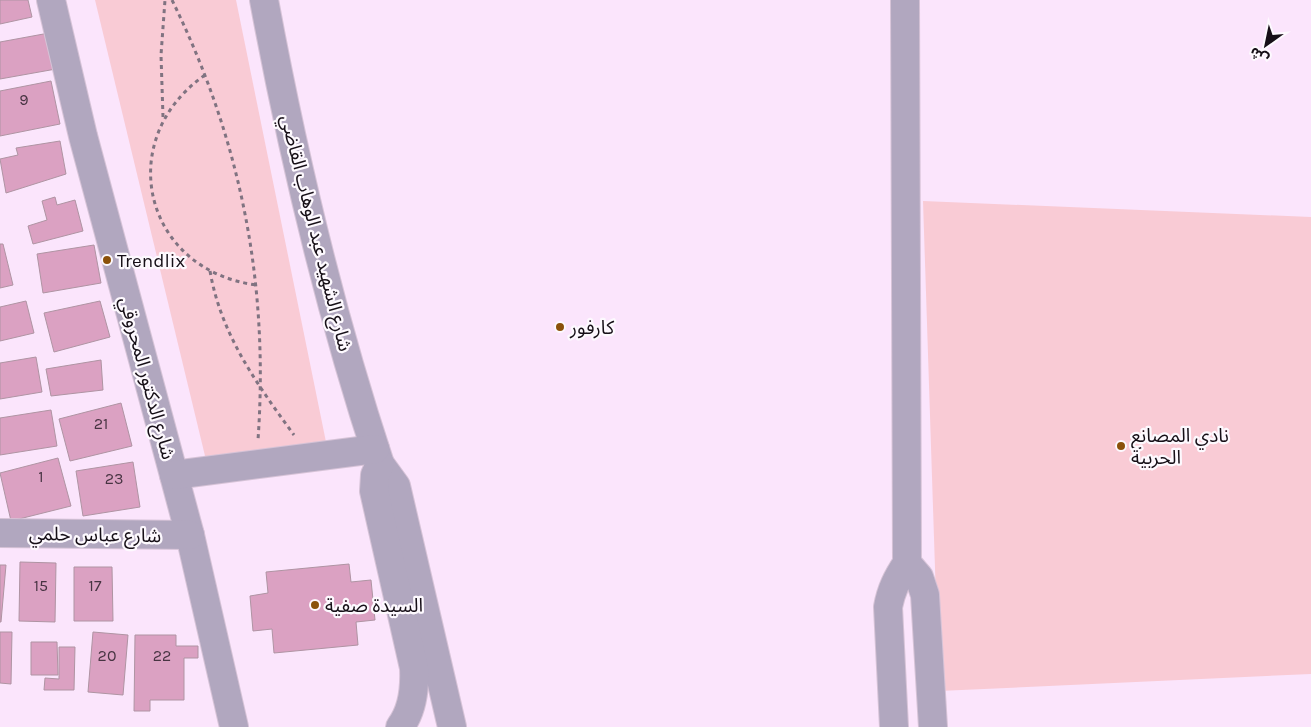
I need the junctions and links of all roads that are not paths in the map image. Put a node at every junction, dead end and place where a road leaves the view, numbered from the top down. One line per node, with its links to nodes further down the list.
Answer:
1 (51, 0): 5 (street, شارع الدكتور المحروقي)
2 (264, 0): 4 (street, شارع الشهيد عبد الوهاب القاضي)
3 (905, 0): 8 (street)
4 (378, 457): 5 (street); 12 (street, شارع الشهيد عبد الوهاب القاضي); 13 (street, شارع الشهيد عبد الوهاب القاضي)
5 (174, 475): 7 (street, شارع الدكتور المحروقي)
6 (0, 533): 7 (street, شارع عباس حلمي)
7 (190, 535): 11 (street, شارع الدكتور المحروقي)
8 (908, 563): 9 (street); 10 (street)
9 (928, 651): 10 (street); 15 (street)
10 (891, 653): 14 (street)
11 (234, 727)
12 (400, 727)
13 (452, 727)
14 (894, 727)
15 (933, 727)

